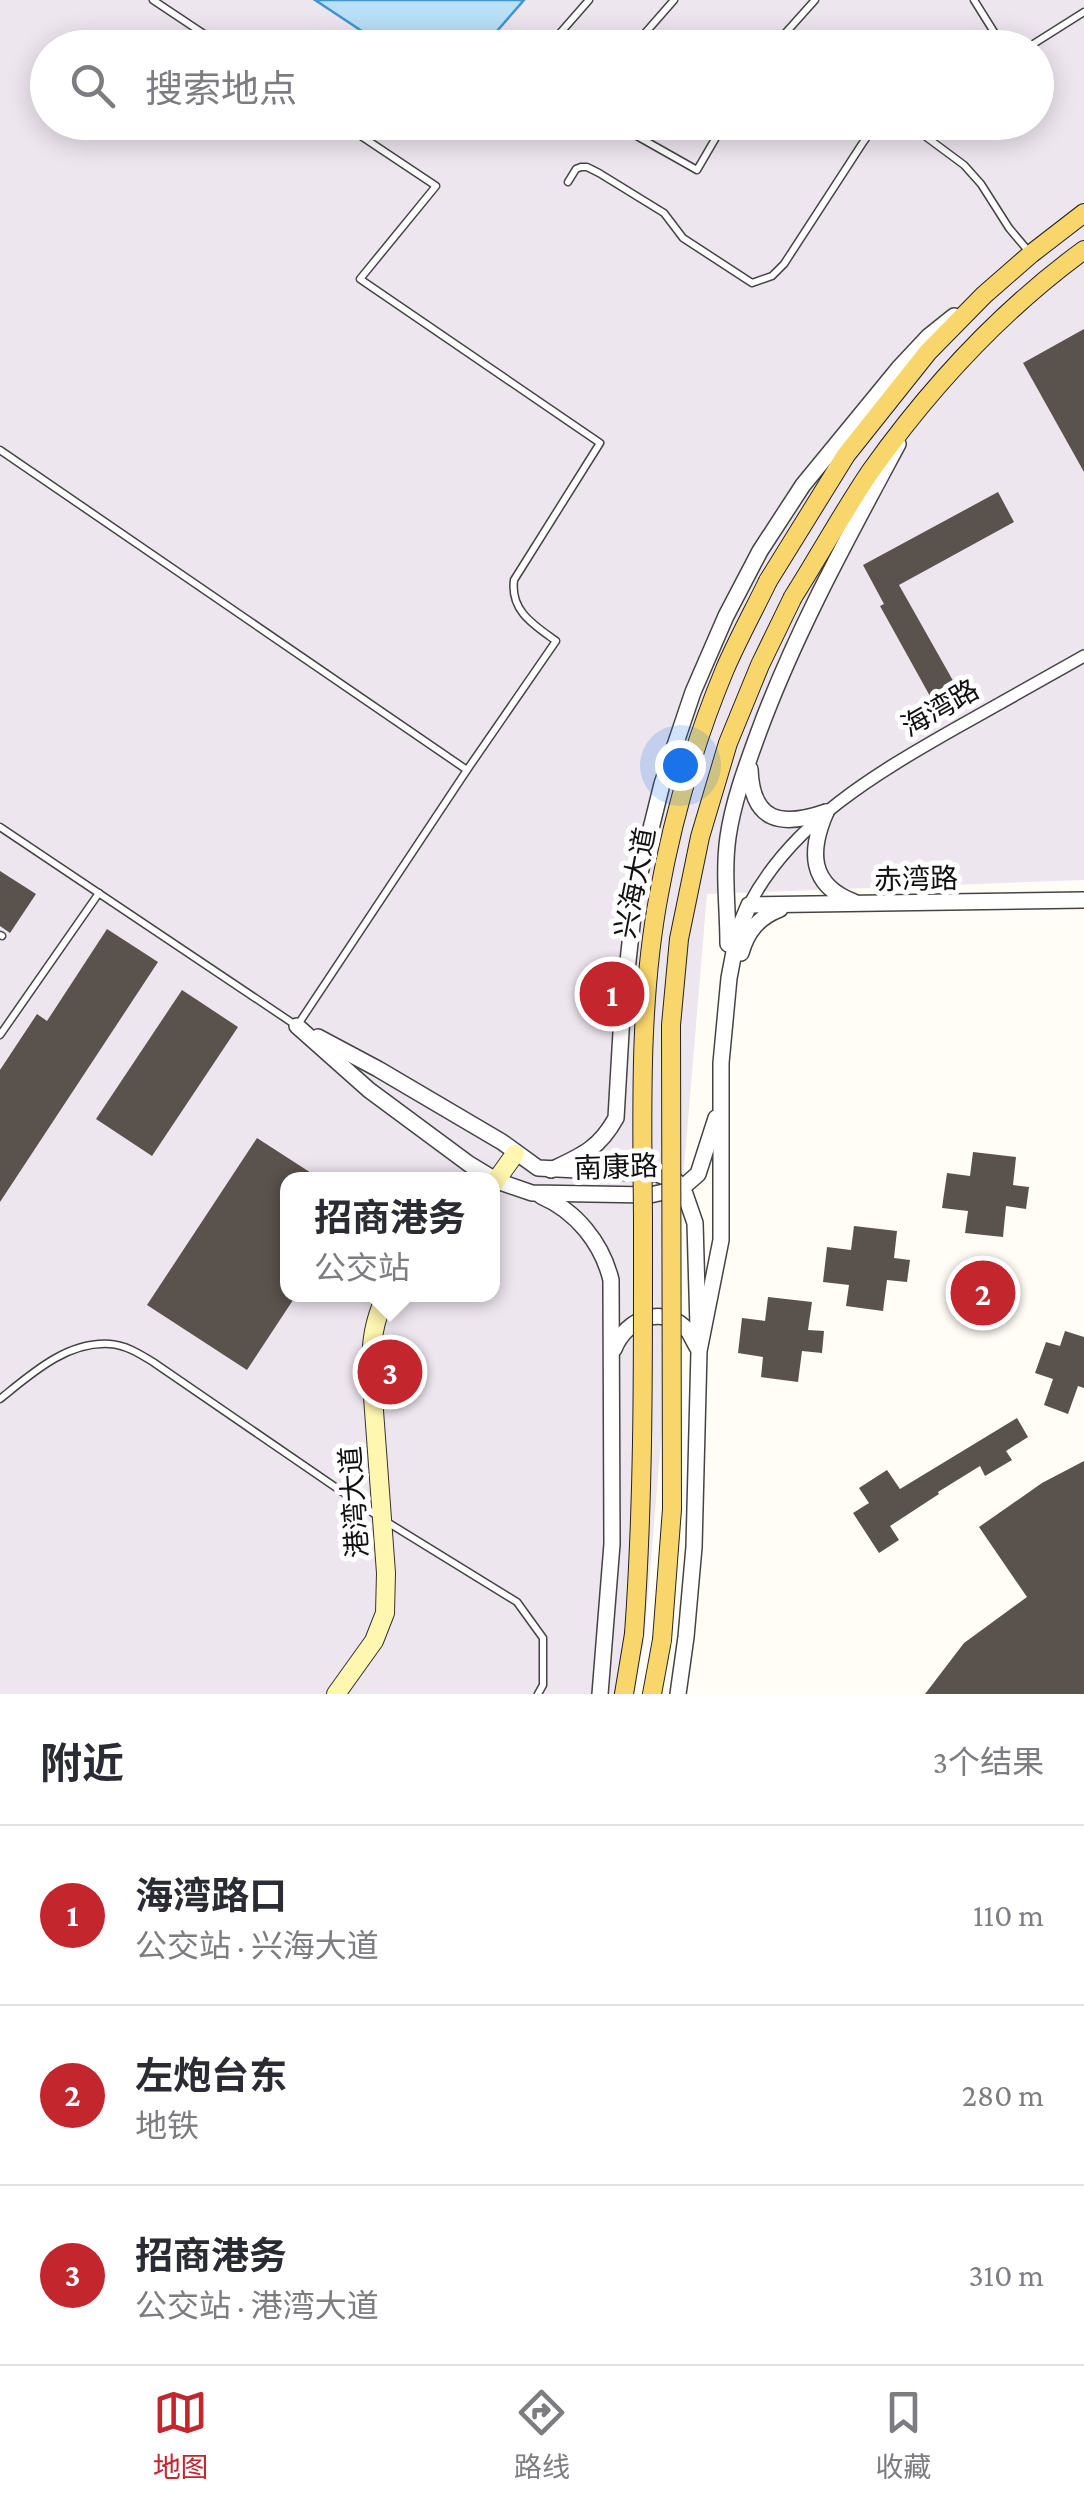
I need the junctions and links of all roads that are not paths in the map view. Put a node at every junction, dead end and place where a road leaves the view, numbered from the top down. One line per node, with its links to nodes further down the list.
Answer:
1 (153, 0): 7 (lane)
2 (589, 0): 8 (lane)
3 (674, 0): 9 (lane)
4 (815, 0): 10 (lane)
5 (974, 0): 11 (lane)
6 (1084, 12): 12 (lane)
7 (199, 30)
8 (563, 30)
9 (648, 30)
10 (788, 30)
11 (993, 30)
12 (1054, 31)
13 (367, 140): 26 (lane)
14 (644, 140): 15 (lane)
15 (715, 140)
16 (865, 140): 18 (lane)
17 (930, 140): 21 (lane)
18 (568, 182)
19 (1084, 213): 21 (main road, 兴海大道)
20 (1084, 250): 22 (main road, 兴海大道)
21 (1031, 254): 39 (street, 兴海大道); 53 (main road, 兴海大道, bridge)
22 (911, 420): 25 (street, 兴海大道); 54 (main road, 兴海大道, bridge)
23 (0, 450): 26 (lane)
24 (1084, 657): 27 (street, 海湾路)
25 (750, 758): 27 (street); 34 (street, 兴海大道)
26 (467, 770): 35 (lane)
27 (826, 812): 31 (street, 海湾路); 32 (street)
28 (0, 827): 29 (lane)
29 (99, 893): 35 (lane); 36 (lane)
30 (1084, 900): 32 (street, 赤湾路)
31 (749, 905): 33 (street, 赤湾路); 34 (street, 兴海大道)
32 (862, 905): 33 (street, 赤湾路)
33 (791, 906): 37 (street, 兴海大道)
34 (729, 978): 37 (street, 兴海大道)
35 (297, 1026): 38 (street, 南康路); 40 (street, 南康路)
36 (0, 1035)
37 (720, 1100): 43 (street); 46 (street, 兴海大道)
38 (516, 1154): 39 (street, 南康路); 41 (main road)
39 (551, 1170): 43 (street, 南康路)
40 (479, 1172)
41 (500, 1177)
42 (500, 1185): 44 (street, 南康路)
43 (682, 1188): 44 (street, 南康路); 46 (street)
44 (532, 1193): 47 (street)
45 (383, 1302): 49 (main road, 港湾大道)
46 (699, 1351): 47 (street); 55 (street, 兴海大道)
47 (612, 1354): 52 (street)
48 (0, 1399): 49 (lane)
49 (382, 1519): 50 (main road, 港湾大道); 51 (lane)
50 (336, 1694)
51 (538, 1694)
52 (600, 1694)
53 (624, 1694)
54 (652, 1694)
55 (678, 1694)

